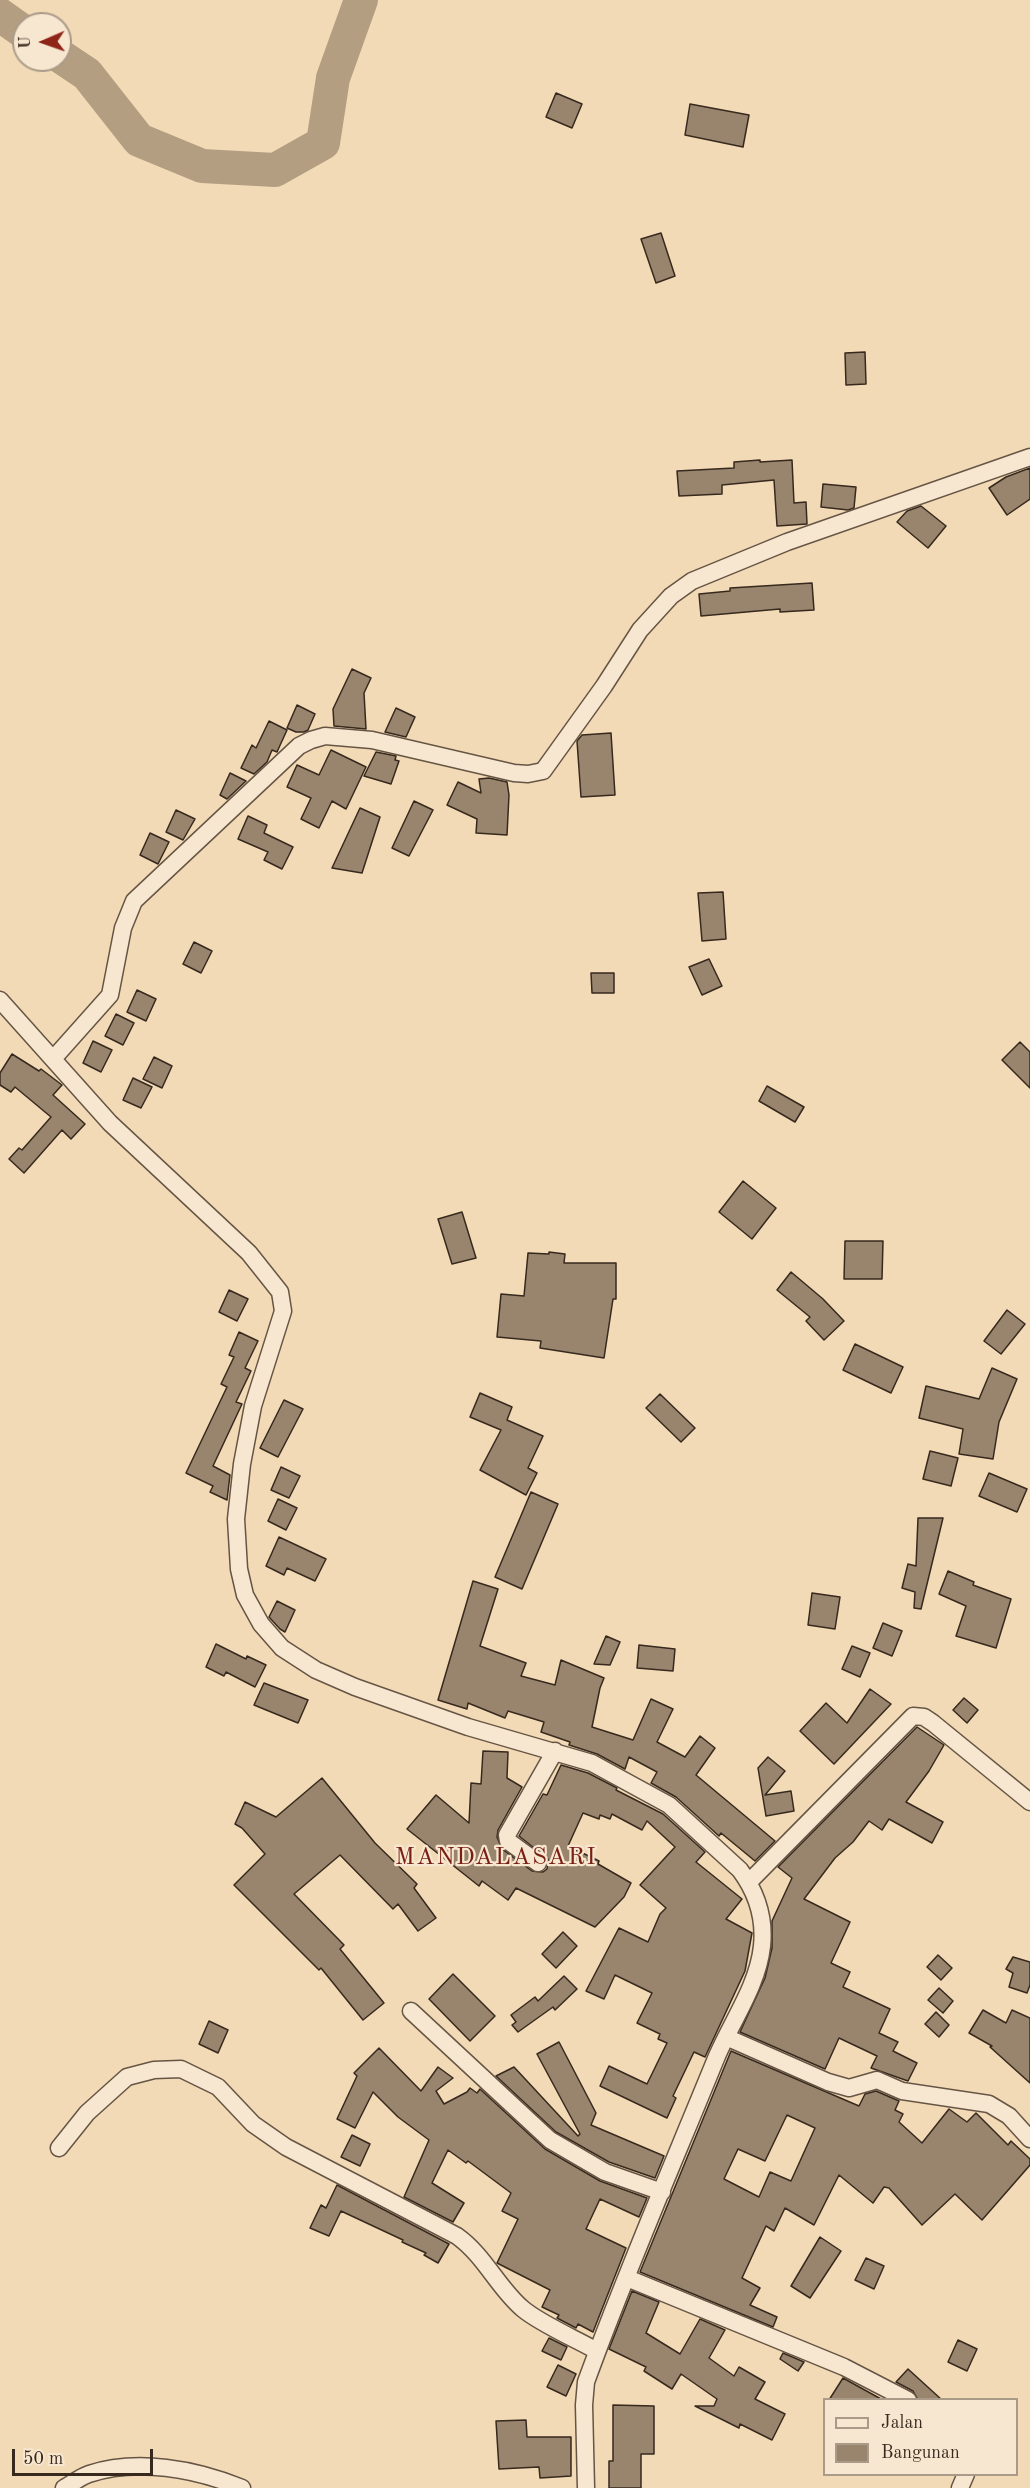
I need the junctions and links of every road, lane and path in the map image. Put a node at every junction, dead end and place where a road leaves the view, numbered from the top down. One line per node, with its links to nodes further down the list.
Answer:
1 (1030, 457): 3 (street)
2 (0, 1000): 3 (street)
3 (53, 1059): 4 (street)
4 (555, 1751): 6 (street); 7 (street)
5 (1030, 1802): 7 (street)
6 (538, 1863)
7 (749, 1882): 9 (street)
8 (411, 2011): 12 (street)
9 (726, 2037): 10 (street); 12 (street)
10 (1030, 2139)
11 (59, 2148): 14 (street)
12 (662, 2193): 13 (street)
13 (627, 2278): 14 (street); 15 (street)
14 (597, 2351): 18 (street)
15 (905, 2398)
16 (64, 2488): 17 (street)
17 (242, 2488)
18 (586, 2488)

